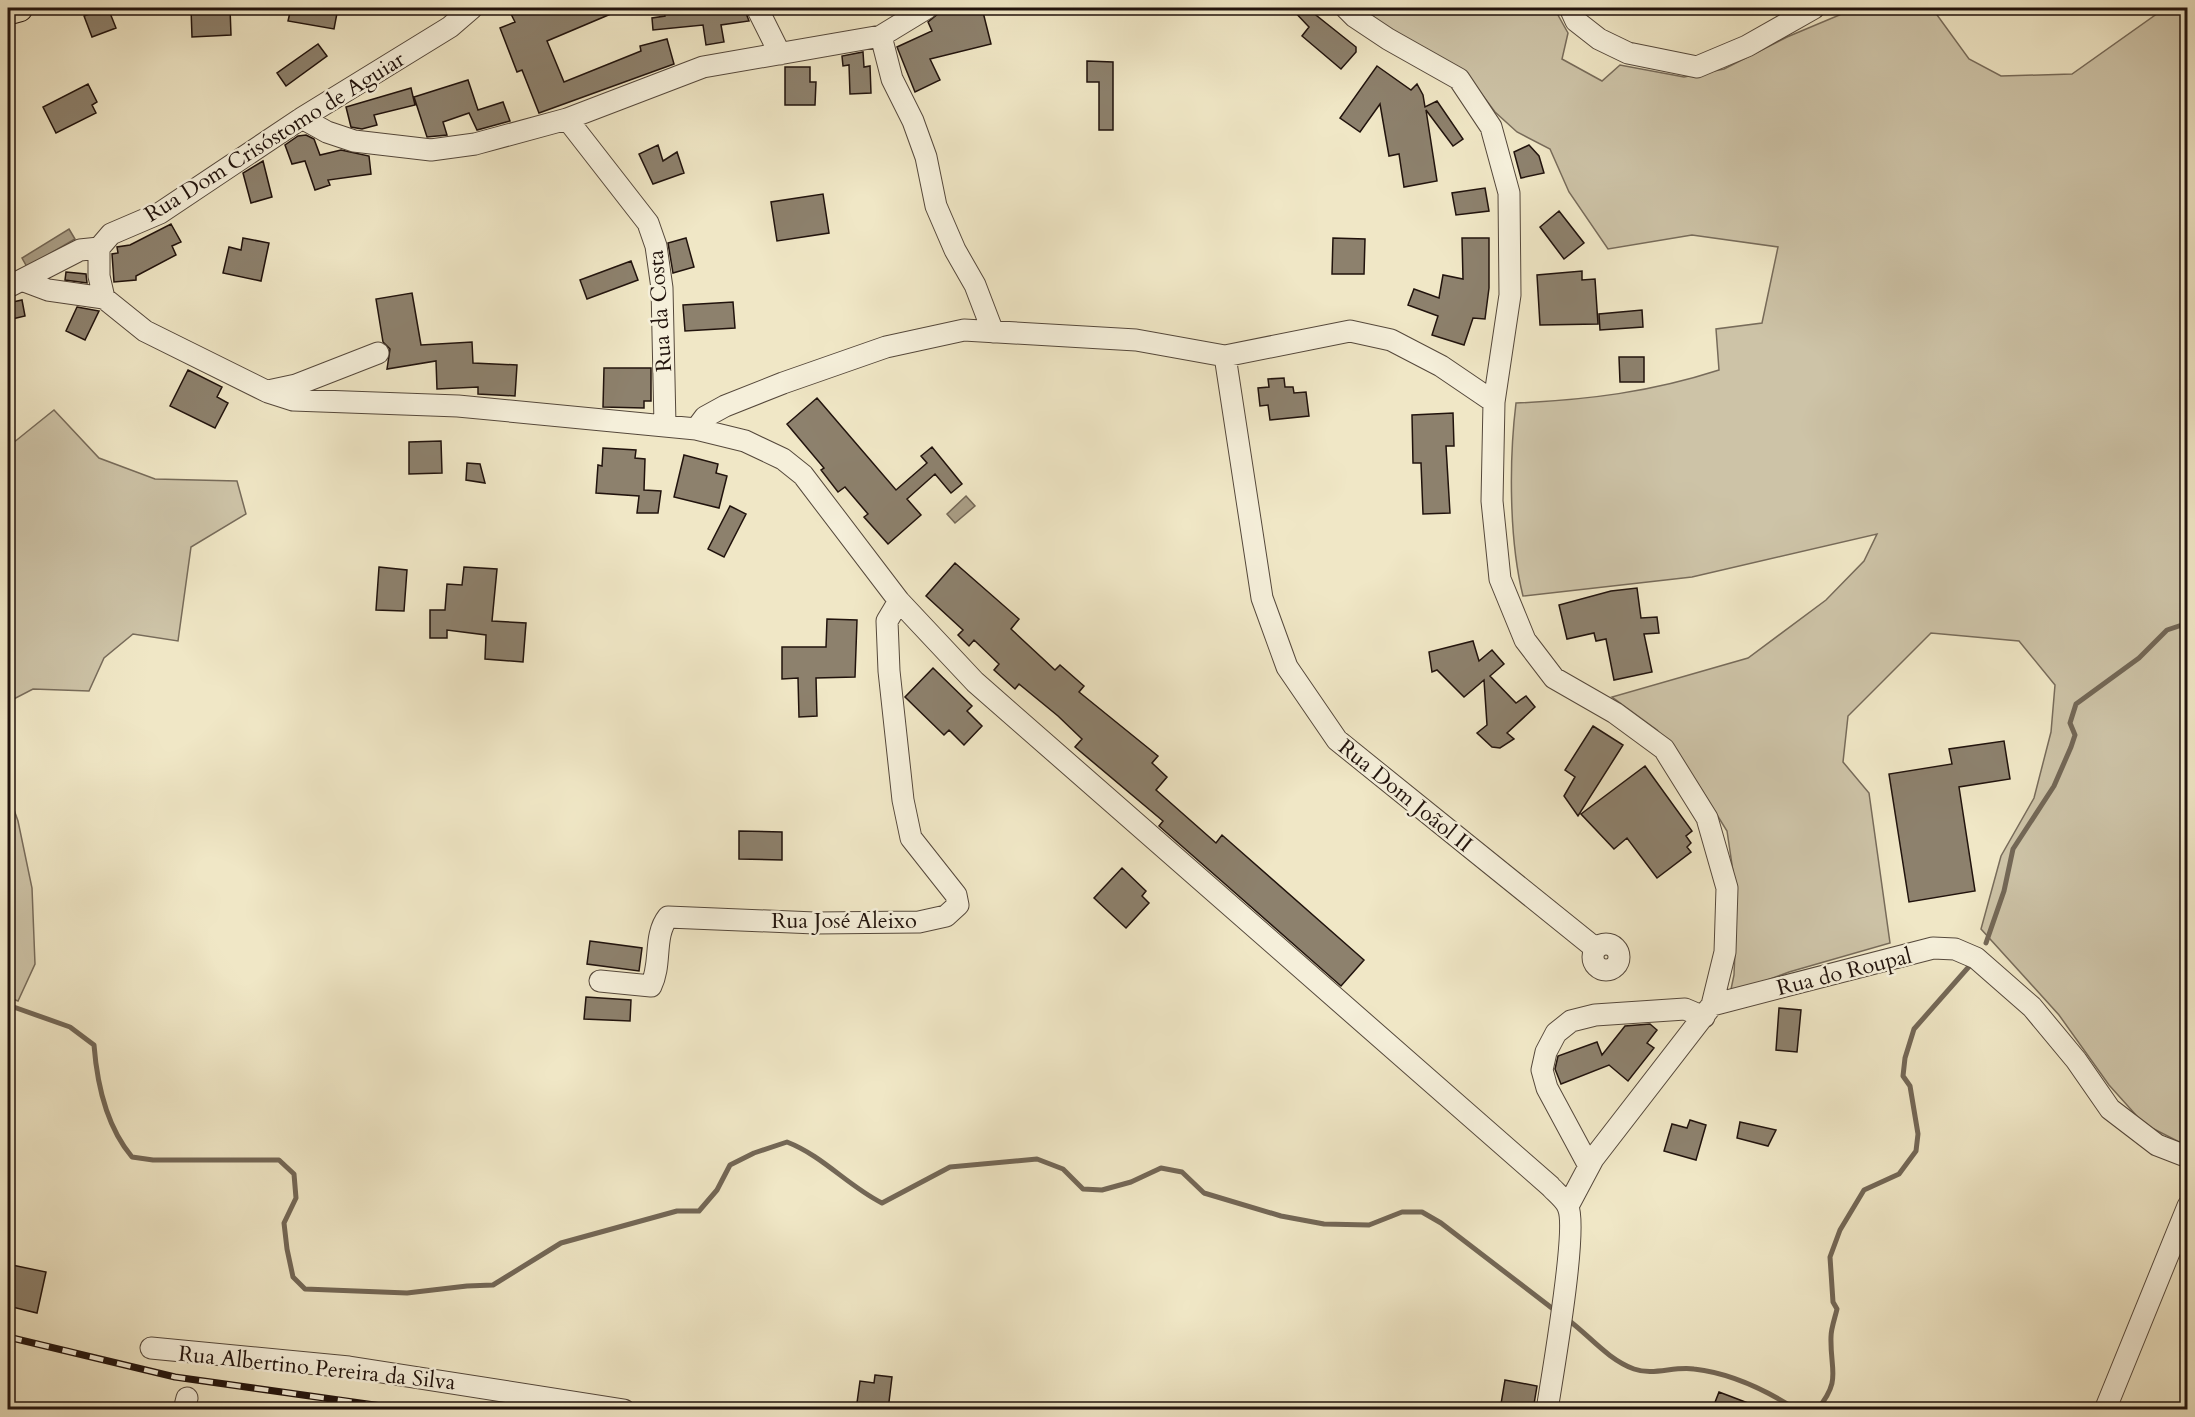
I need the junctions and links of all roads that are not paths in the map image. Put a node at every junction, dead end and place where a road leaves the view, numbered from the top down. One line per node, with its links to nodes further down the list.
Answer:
1 (19, 8): 8 (main road)
2 (472, 8): 11 (street, Rua Dom Crisóstomo de Aguiar)
3 (758, 8): 10 (street)
4 (927, 8): 9 (street)
5 (1346, 8): 20 (street)
6 (1570, 8): 7 (street)
7 (1814, 8)
8 (8, 11)
9 (881, 36): 10 (street); 16 (street)
10 (780, 54): 12 (street)
11 (302, 118): 12 (street); 13 (street, Rua Dom Crisóstomo de Aguiar)
12 (567, 119): 21 (street, Rua da Costa)
13 (99, 248): 14 (street, Rua Dom Crisóstomo de Aguiar); 15 (street)
14 (16, 284): 15 (street)
15 (104, 298): 19 (street)
16 (993, 332): 18 (street); 22 (street)
17 (378, 353): 19 (street)
18 (1225, 356): 20 (street); 24 (street, Rua Dom Joãol II)
19 (268, 392): 21 (street)
20 (1494, 402): 26 (street)
21 (665, 425): 22 (street)
22 (696, 429): 23 (street)
23 (899, 601): 25 (street, Rua José Aleixo); 29 (street)
24 (1595, 948)
25 (600, 981)
26 (1708, 1011): 27 (street, Rua do Roupal); 28 (street); 28 (street)
27 (2187, 1157)
28 (1589, 1166): 29 (street)
29 (1568, 1206): 33 (street)
30 (2187, 1206): 34 (street)
31 (151, 1348): 32 (street, Rua Albertino Pereira da Silva)
32 (624, 1410)
33 (1547, 1410)
34 (2105, 1410)

